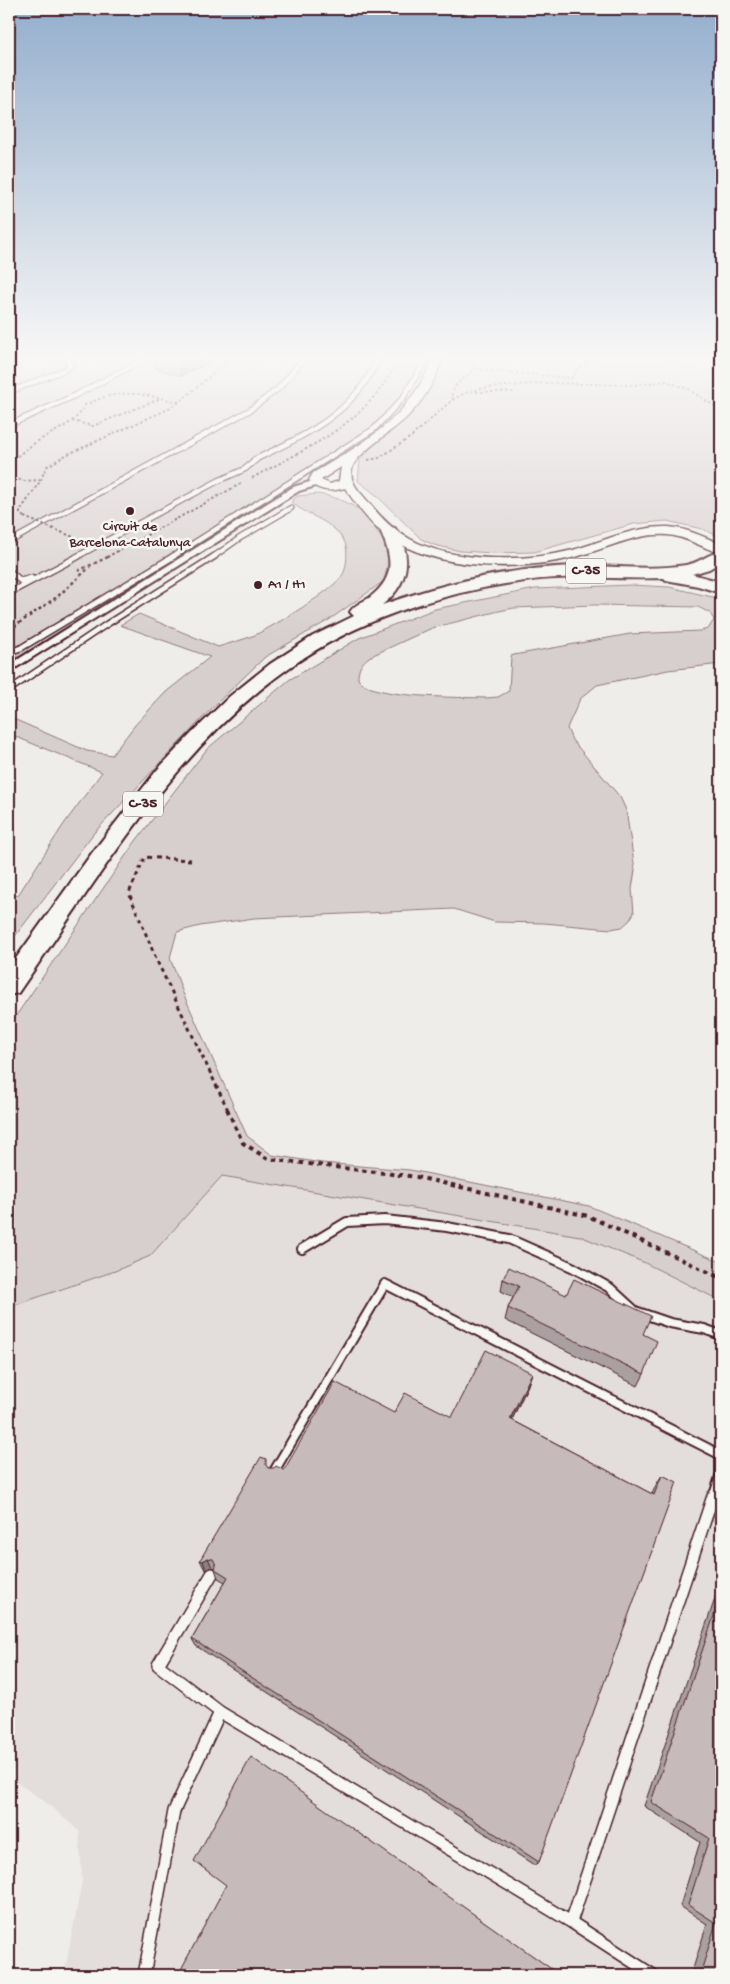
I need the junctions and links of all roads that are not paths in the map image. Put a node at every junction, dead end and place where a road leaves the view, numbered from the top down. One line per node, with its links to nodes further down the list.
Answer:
1 (170, 454): 15 (lane)
2 (267, 454): 5 (lane)
3 (335, 454): 23 (lane)
4 (360, 455): 7 (street); 8 (street)
5 (257, 459): 6 (lane); 18 (lane)
6 (240, 467)
7 (324, 472): 8 (street); 9 (street)
8 (343, 481): 9 (street); 10 (street)
9 (316, 482): 12 (street)
10 (360, 500): 13 (street)
11 (291, 508): 14 (lane)
12 (228, 532): 14 (lane); 24 (street)
13 (389, 532): 16 (street); 22 (highway)
14 (240, 538): 25 (lane)
15 (9, 542)
16 (714, 558): 19 (highway, C-35); 20 (highway, C-35)
17 (9, 572): 18 (lane)
18 (50, 572): 21 (lane)
19 (642, 572): 20 (highway, C-35); 22 (highway, C-35)
20 (718, 586)
21 (9, 593)
22 (306, 649): 26 (highway, C-35)
23 (9, 652)
24 (9, 669)
25 (9, 690)
26 (9, 986)
27 (302, 1249): 28 (lane)
28 (721, 1335)
29 (721, 1455): 30 (lane)
30 (273, 1473)
31 (721, 1474): 34 (lane)
32 (212, 1574): 33 (lane)
33 (220, 1712): 34 (lane); 35 (lane)
34 (571, 1922): 36 (lane)
35 (144, 1975)
36 (653, 1975)

